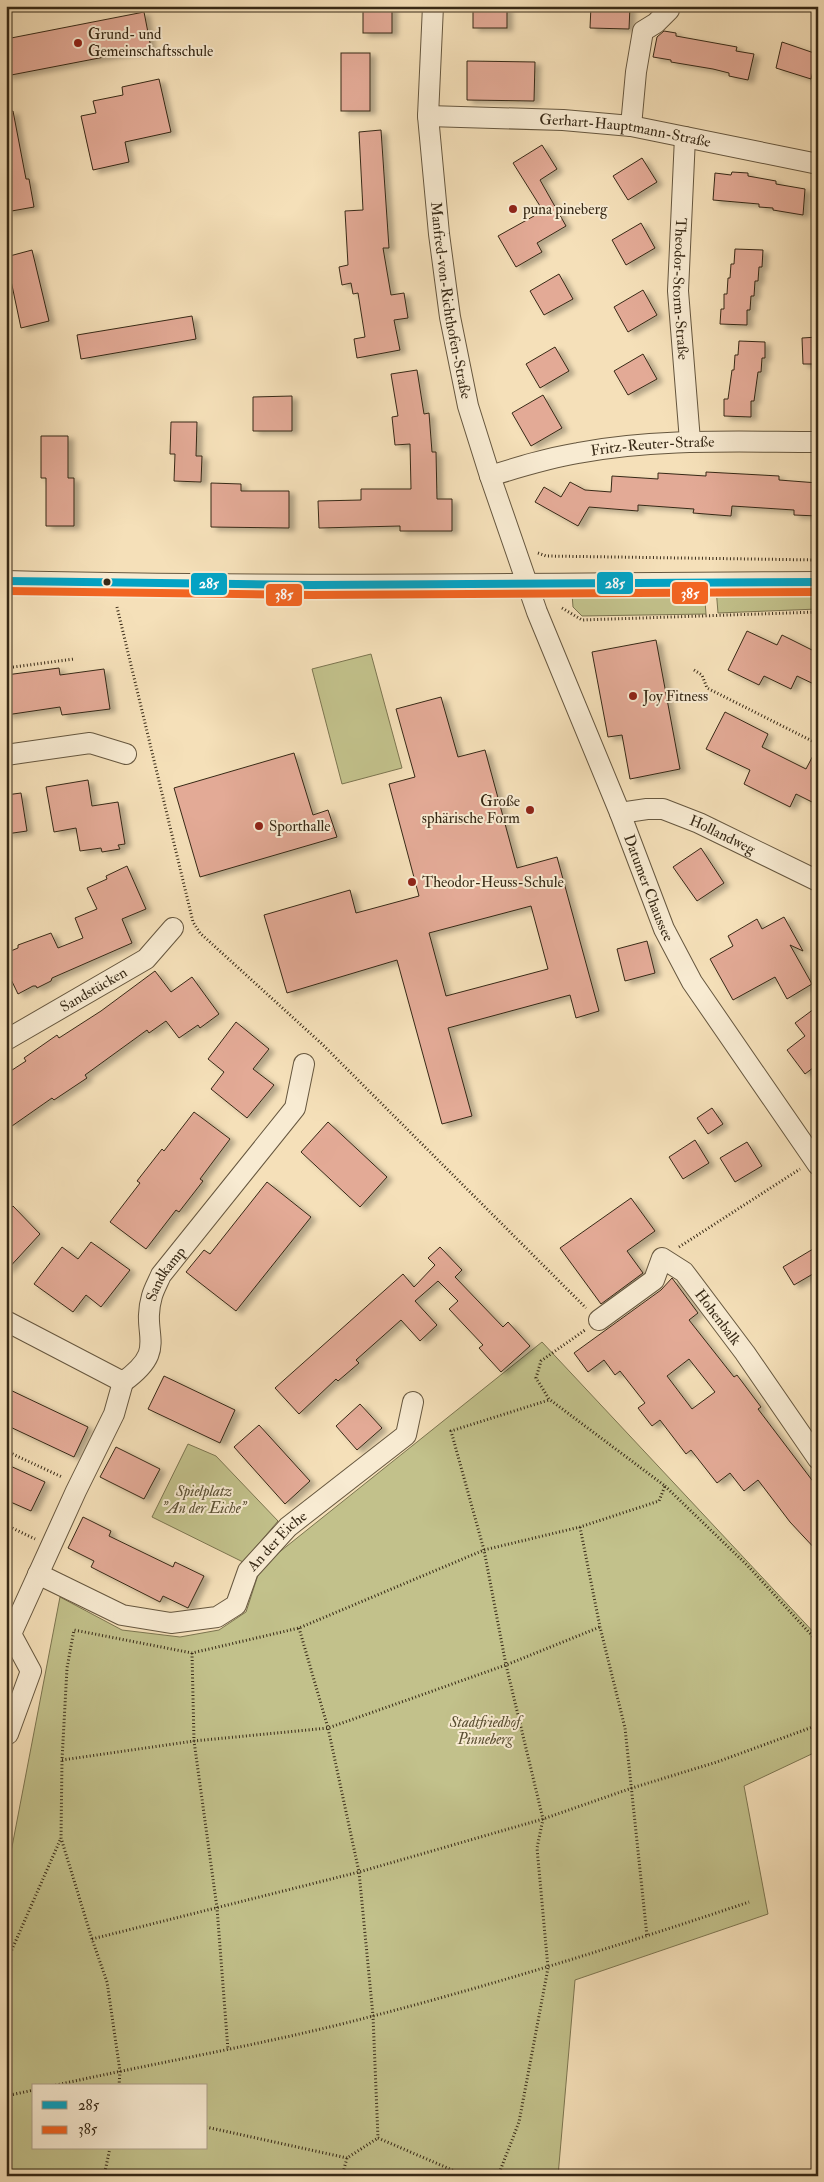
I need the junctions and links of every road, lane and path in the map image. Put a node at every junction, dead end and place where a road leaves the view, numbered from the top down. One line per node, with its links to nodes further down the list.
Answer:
1 (434, 6): 3 (street, Manfred-von-Richthofen-Straße)
2 (669, 10): 4 (street)
3 (428, 116): 4 (street, Gerhart-Hauptmann-Straße); 9 (street, Manfred-von-Richthofen-Straße)
4 (631, 126): 5 (street, Gerhart-Hauptmann-Straße)
5 (685, 137): 6 (street, Gerhart-Hauptmann-Straße); 7 (street, Theodor-Storm-Straße)
6 (818, 164)
7 (690, 441): 8 (street, Fritz-Reuter-Straße); 9 (street, Fritz-Reuter-Straße)
8 (818, 442)
9 (490, 476): 14 (street, Manfred-von-Richthofen-Straße)
10 (538, 553): 11 (path)
11 (818, 560)
12 (6, 582): 14 (street)
13 (818, 582): 14 (street)
14 (527, 585): 24 (street, Datumer Chaussee)
15 (117, 607): 31 (path)
16 (562, 608): 17 (path)
17 (818, 612)
18 (74, 659): 19 (path)
19 (6, 668)
20 (694, 670): 21 (path)
21 (818, 744)
22 (126, 754): 23 (street)
23 (6, 755)
24 (620, 813): 25 (street, Hollandweg); 29 (street, Datumer Chaussee)
25 (818, 881)
26 (173, 928): 27 (street, Sandstücken)
27 (6, 1040)
28 (304, 1064): 33 (street, Sandkamp)
29 (816, 1162): 30 (path)
30 (662, 1258): 31 (street); 37 (street, Hohenbalk)
31 (599, 1320): 34 (path)
32 (6, 1321): 33 (street)
33 (123, 1382): 38 (street)
34 (550, 1400): 39 (path); 43 (path)
35 (413, 1402): 44 (street, An der Eiche)
36 (6, 1451): 38 (path)
37 (818, 1459)
38 (79, 1486): 42 (street)
39 (665, 1486): 41 (path); 47 (path)
40 (6, 1525): 42 (path)
41 (580, 1527): 43 (path); 45 (path)
42 (51, 1546): 44 (street)
43 (484, 1550): 46 (path); 49 (path)
44 (38, 1574): 52 (street)
45 (600, 1627): 49 (path); 55 (path)
46 (299, 1628): 48 (path); 51 (path)
47 (818, 1642)
48 (192, 1653): 53 (path); 54 (path)
49 (506, 1665): 51 (path); 56 (path)
50 (818, 1725): 55 (path)
51 (328, 1728): 53 (path); 58 (path)
52 (6, 1734)
53 (194, 1741): 54 (path); 60 (path)
54 (62, 1760): 57 (path)
55 (632, 1788): 56 (path); 61 (path)
56 (543, 1819): 58 (path); 64 (path)
57 (61, 1838): 62 (path); 63 (path)
58 (359, 1872): 60 (path); 65 (path)
59 (749, 1902): 61 (path)
60 (217, 1908): 62 (path); 66 (path)
61 (646, 1936): 64 (path)
62 (92, 1939): 67 (path)
63 (6, 1964)
64 (548, 1968): 65 (path); 79 (path)
65 (372, 2016): 66 (path); 73 (path)
66 (228, 2050): 67 (path)
67 (120, 2071): 68 (path); 69 (path)
68 (61, 2084)
69 (119, 2084)
70 (32, 2090): 71 (path)
71 (6, 2096)
72 (208, 2128): 75 (path)
73 (378, 2138): 75 (path); 78 (path)
74 (110, 2150): 76 (path)
75 (347, 2158): 77 (path)
76 (104, 2176)
77 (342, 2176)
78 (466, 2176)
79 (498, 2176)

